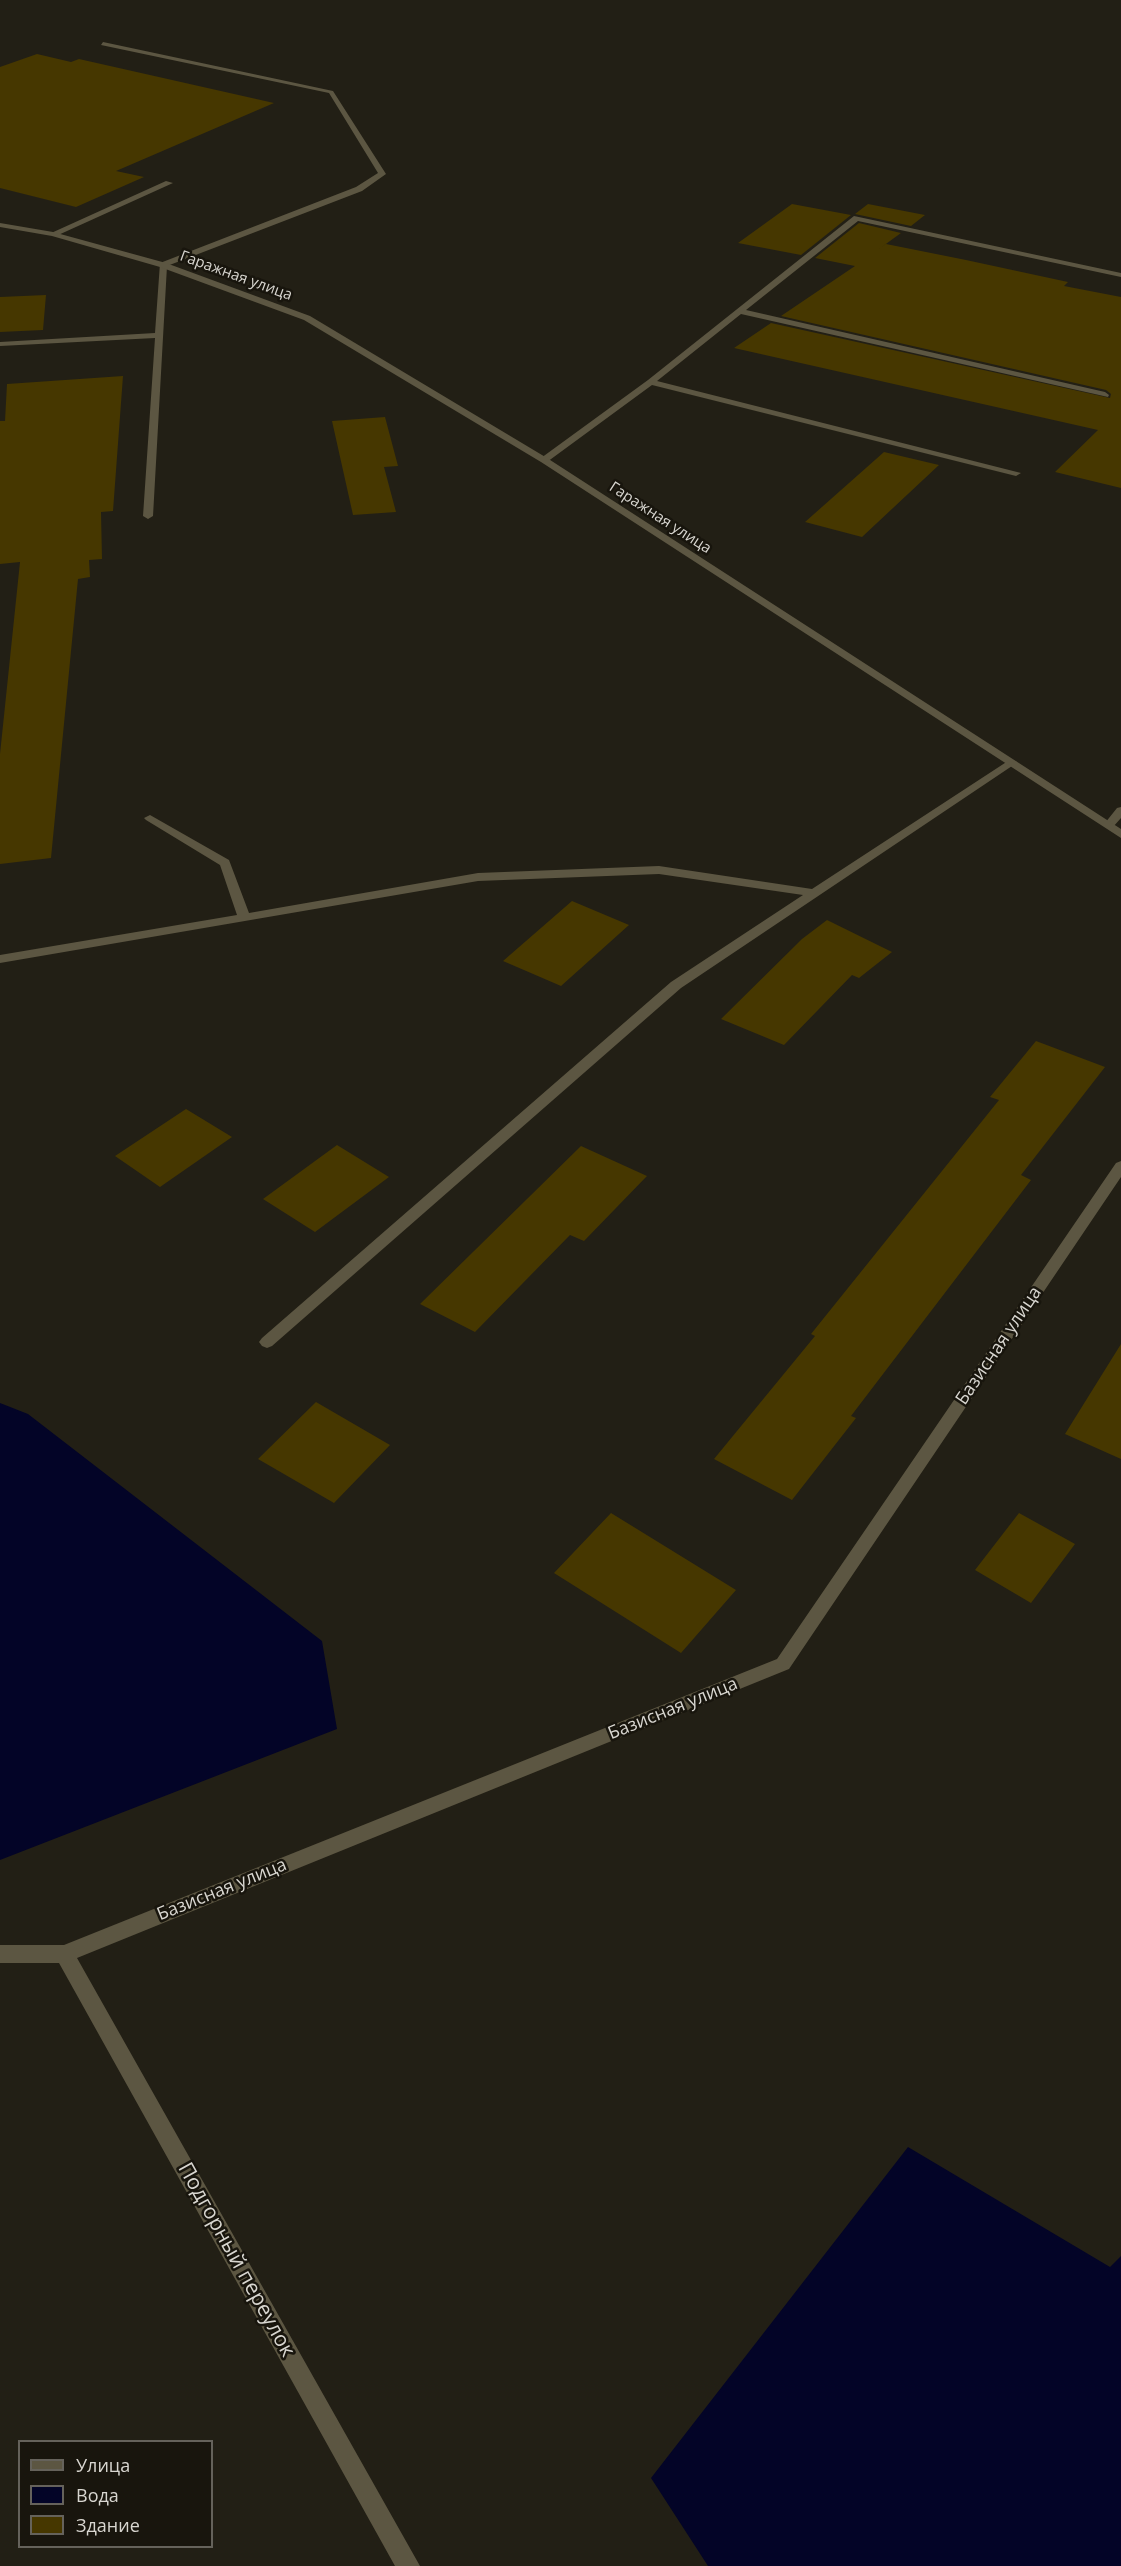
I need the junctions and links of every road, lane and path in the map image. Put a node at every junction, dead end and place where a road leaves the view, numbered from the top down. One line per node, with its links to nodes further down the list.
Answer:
1 (103, 44): 5 (street)
2 (169, 183): 4 (street)
3 (0, 225): 4 (street, Гаражная улица)
4 (53, 234): 5 (street, Гаражная улица)
5 (163, 266): 8 (street); 12 (street, Гаражная улица)
6 (1121, 275): 7 (street)
7 (739, 311): 10 (street); 11 (street)
8 (159, 335): 9 (street); 14 (street)
9 (0, 344)
10 (651, 382): 12 (street); 13 (street)
11 (1105, 395)
12 (544, 460): 15 (street, Гаражная улица)
13 (1016, 473)
14 (148, 516)
15 (1011, 762): 18 (street, Гаражная улица); 20 (street)
16 (1121, 810): 18 (street)
17 (150, 818): 21 (street)
18 (1109, 825): 19 (street, Гаражная улица)
19 (1121, 834)
20 (812, 893): 21 (street); 24 (street)
21 (244, 917): 22 (street)
22 (0, 959)
23 (1121, 1166): 26 (street, Базисная улица)
24 (267, 1342)
25 (0, 1954): 26 (street, Базисная улица)
26 (64, 1954): 27 (street, Подгорный переулок)
27 (408, 2566)

